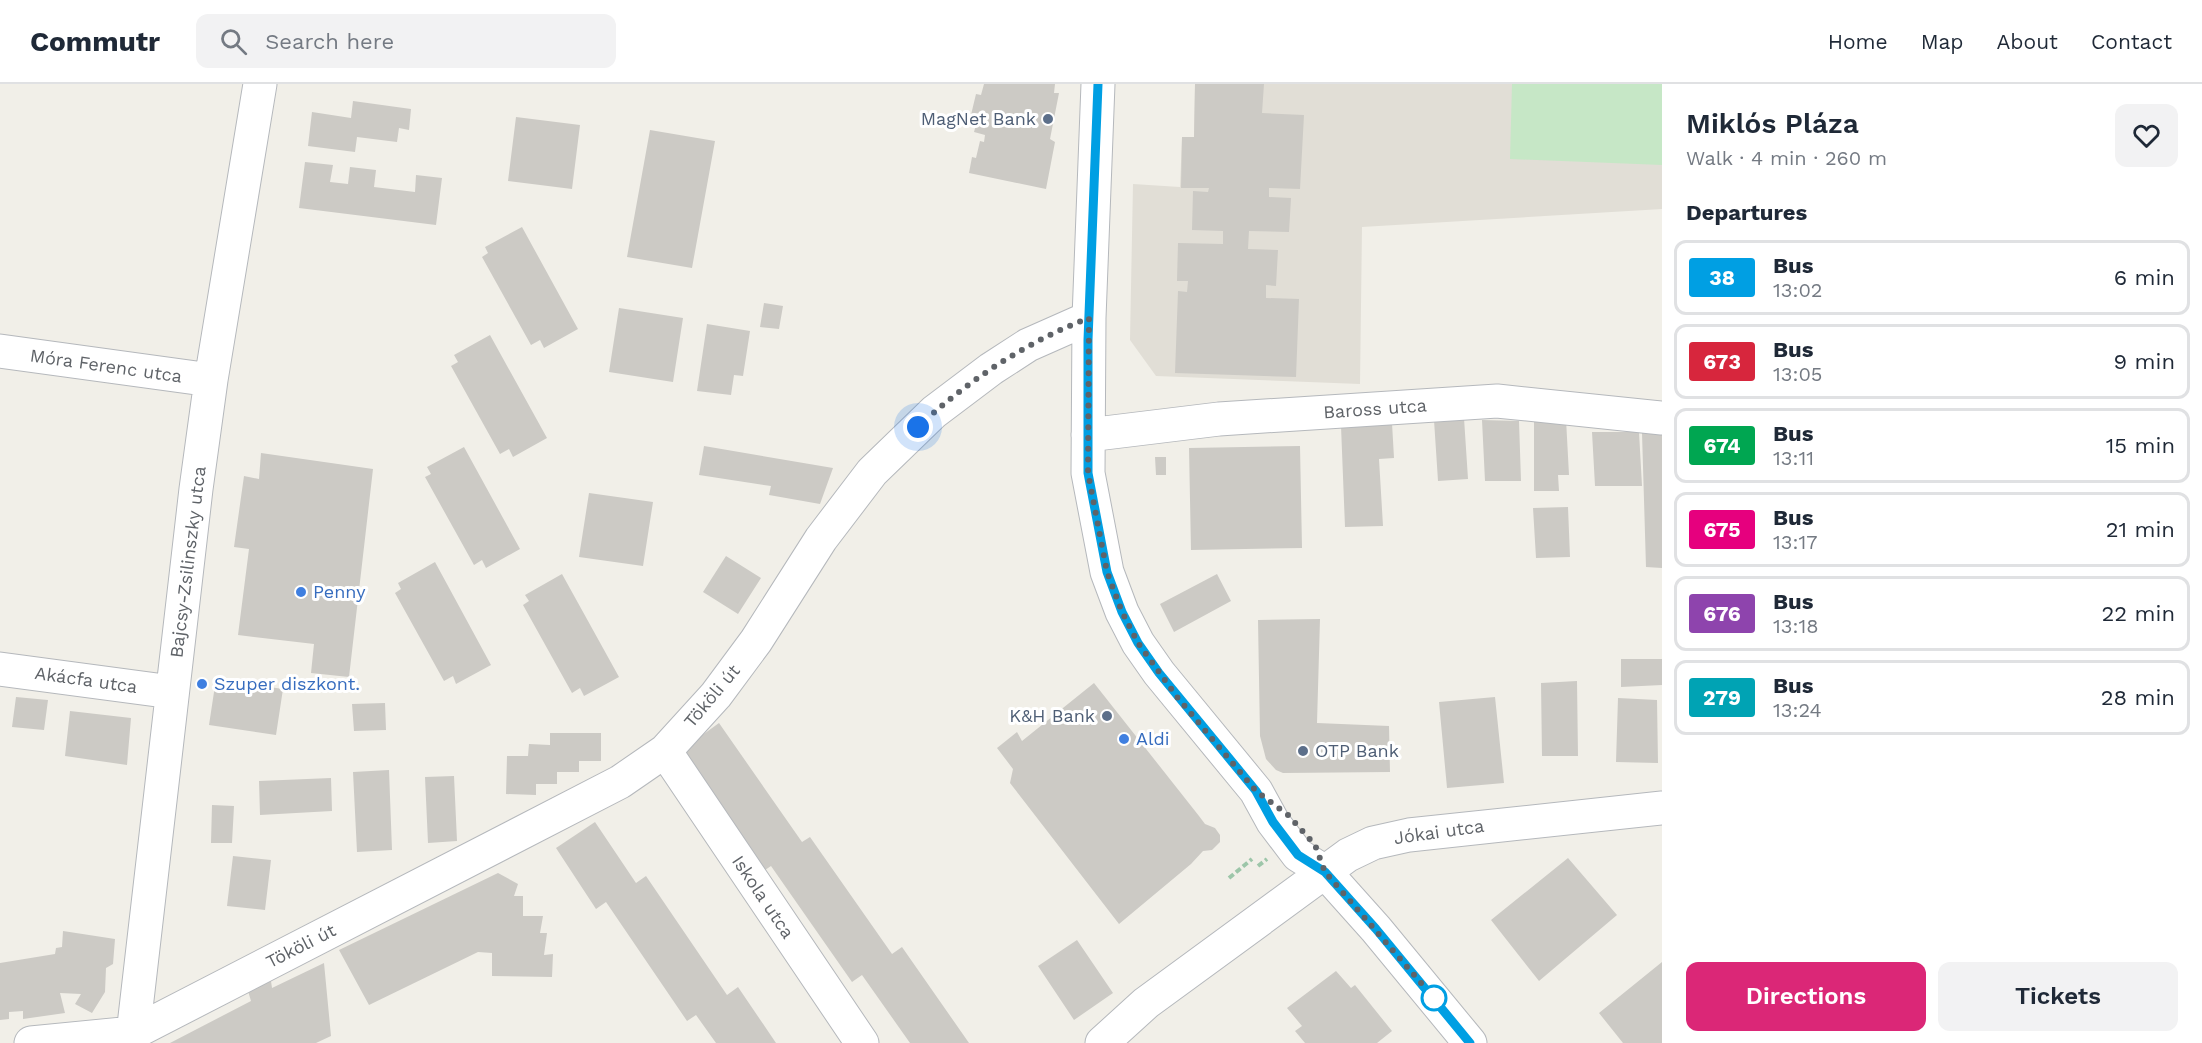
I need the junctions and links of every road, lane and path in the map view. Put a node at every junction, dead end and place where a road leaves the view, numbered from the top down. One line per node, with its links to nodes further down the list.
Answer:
1 (260, 84): 5 (street, Bajcsy-Zsilinszky utca)
2 (1098, 84): 3 (street)
3 (1089, 318): 7 (street); 10 (street, Tököli út)
4 (0, 351): 5 (street, Móra Ferenc utca)
5 (211, 380): 9 (street, Bajcsy-Zsilinszky utca)
6 (1662, 418): 7 (street, Baross utca)
7 (1088, 435): 13 (street)
8 (0, 669): 9 (street, Akácfa utca)
9 (172, 692): 15 (street, Bajcsy-Zsilinszky utca)
10 (664, 752): 15 (street, Tököli út); 17 (street, Iskola utca)
11 (1662, 808): 13 (street, Jókai utca)
12 (1252, 859): 14 (path)
13 (1325, 872): 18 (street, Jókai utca); 19 (street)
14 (1229, 878)
15 (133, 1038): 16 (street, Tököli út)
16 (31, 1043)
17 (862, 1043)
18 (1102, 1043)
19 (1470, 1043)

